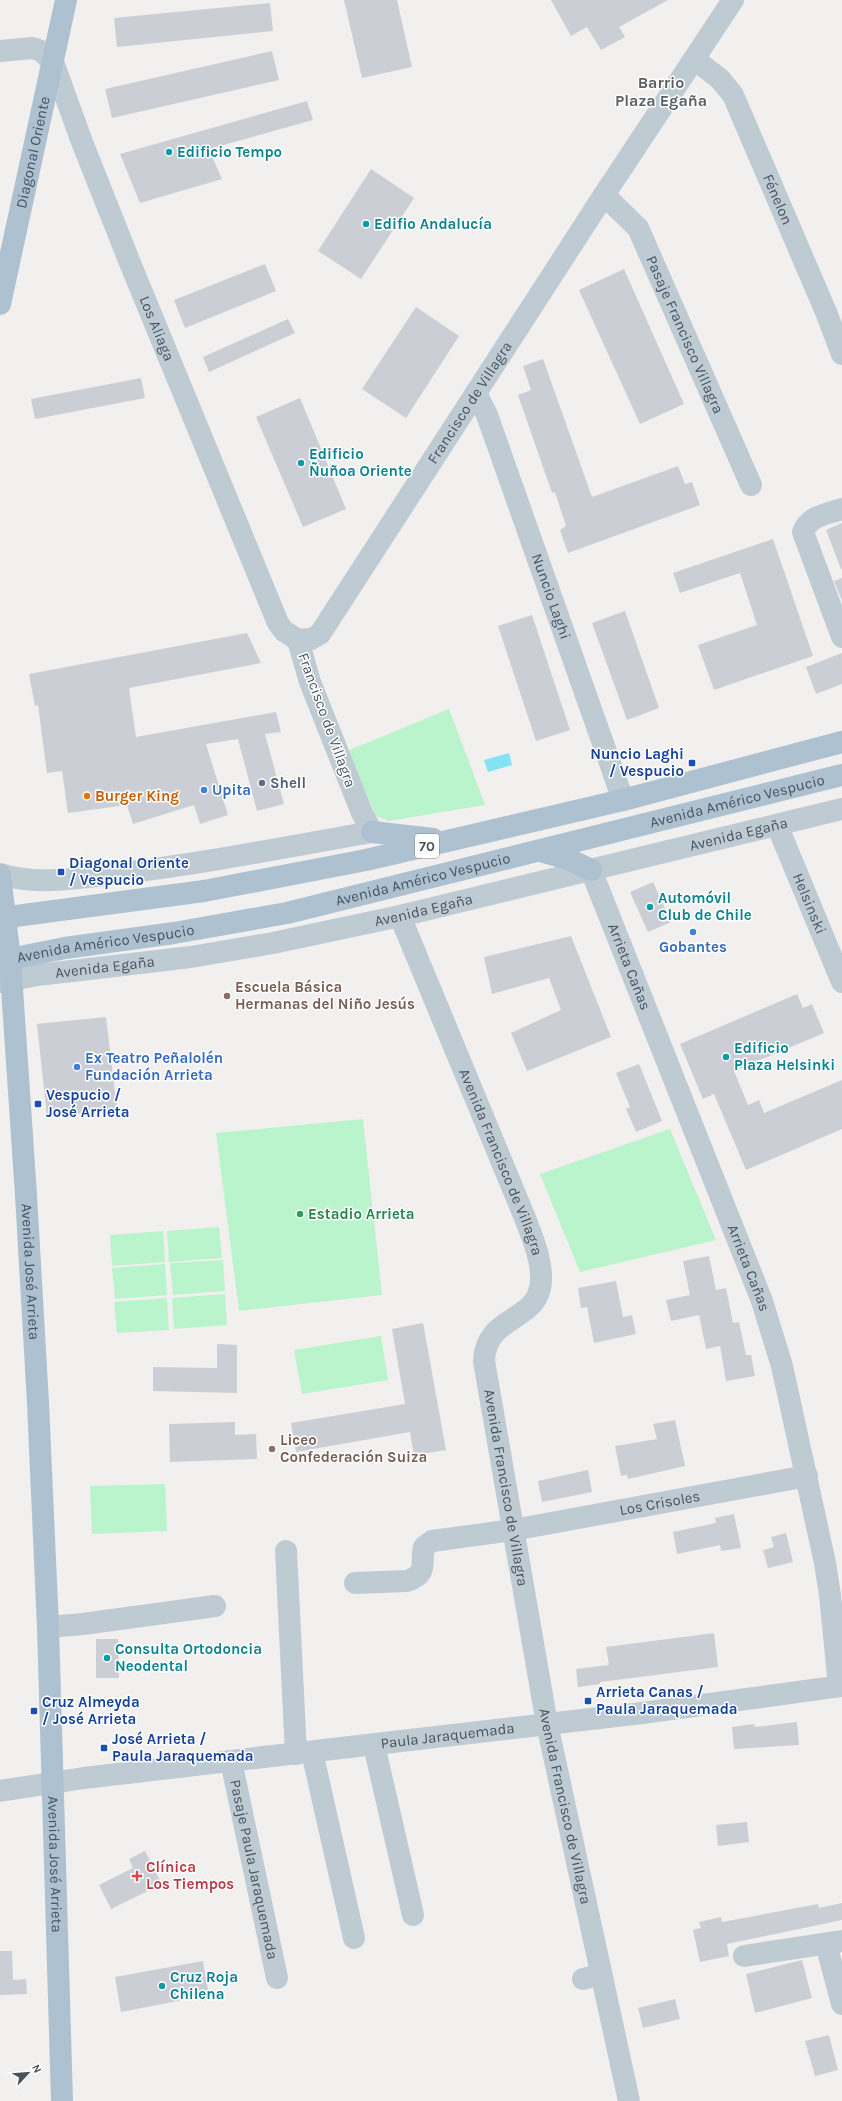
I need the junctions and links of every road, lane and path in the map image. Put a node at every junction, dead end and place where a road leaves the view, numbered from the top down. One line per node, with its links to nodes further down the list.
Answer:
1 (66, 0): 5 (main road, Diagonal Oriente)
2 (733, 0): 4 (street, Francisco de Villagra)
3 (0, 51): 5 (street)
4 (694, 59): 6 (street, Francisco de Villagra); 8 (street, Fénelon)
5 (53, 62): 7 (main road, Diagonal Oriente); 13 (street, Los Aliaga)
6 (604, 195): 9 (street, Francisco de Villagra); 10 (street, Pasaje Francisco Villagra)
7 (0, 304)
8 (842, 354)
9 (476, 393): 13 (street, Francisco de Villagra); 16 (street, Nuncio Laghi)
10 (751, 485)
11 (842, 509): 12 (street)
12 (842, 637)
13 (298, 640): 19 (street, Francisco de Villagra)
14 (842, 742): 16 (main road, Avenida Américo Vespucio / 70)
15 (842, 776): 21 (main road, Avenida Américo Vespucio / 70)
16 (623, 800): 20 (main road, Avenida Américo Vespucio / 70)
17 (842, 808): 18 (street, Avenida Egaña)
18 (778, 825): 22 (street, Avenida Egaña); 27 (street, Helsinski)
19 (372, 832): 20 (main road); 23 (street)
20 (450, 841): 25 (main road, Avenida Américo Vespucio / 70)
21 (537, 851): 22 (main road); 26 (main road, Avenida Américo Vespucio / 70)
22 (591, 870): 24 (street, Avenida Egaña); 28 (street, Arrieta Cañas)
23 (0, 875): 25 (main road)
24 (400, 916): 26 (street, Avenida Egaña); 29 (street, Avenida Francisco de Villagra)
25 (3, 918): 26 (main road, Avenida José Arrieta)
26 (5, 970): 33 (main road, Avenida José Arrieta)
27 (842, 982)
28 (807, 1476): 29 (street, Los Crisoles); 34 (street, Arrieta Cañas)
29 (513, 1530): 31 (street, Los Crisoles); 35 (street, Avenida Francisco de Villagra)
30 (286, 1551): 37 (street)
31 (355, 1582)
32 (215, 1606): 33 (street)
33 (48, 1627): 39 (main road, Avenida José Arrieta)
34 (841, 1686): 35 (street, Paula Jaraquemada)
35 (547, 1724): 36 (street, Paula Jaraquemada); 48 (street, Avenida Francisco de Villagra)
36 (374, 1745): 37 (street, Paula Jaraquemada); 41 (street)
37 (304, 1753): 38 (street, Paula Jaraquemada); 42 (street)
38 (231, 1761): 39 (street, Paula Jaraquemada); 45 (street, Pasaje Paula Jaraquemada)
39 (53, 1782): 40 (street, Paula Jaraquemada); 47 (main road, Avenida José Arrieta)
40 (0, 1791)
41 (413, 1915)
42 (354, 1938)
43 (834, 1942): 44 (street); 46 (street)
44 (744, 1956)
45 (277, 1978)
46 (842, 2004)
47 (62, 2101)
48 (628, 2101)

